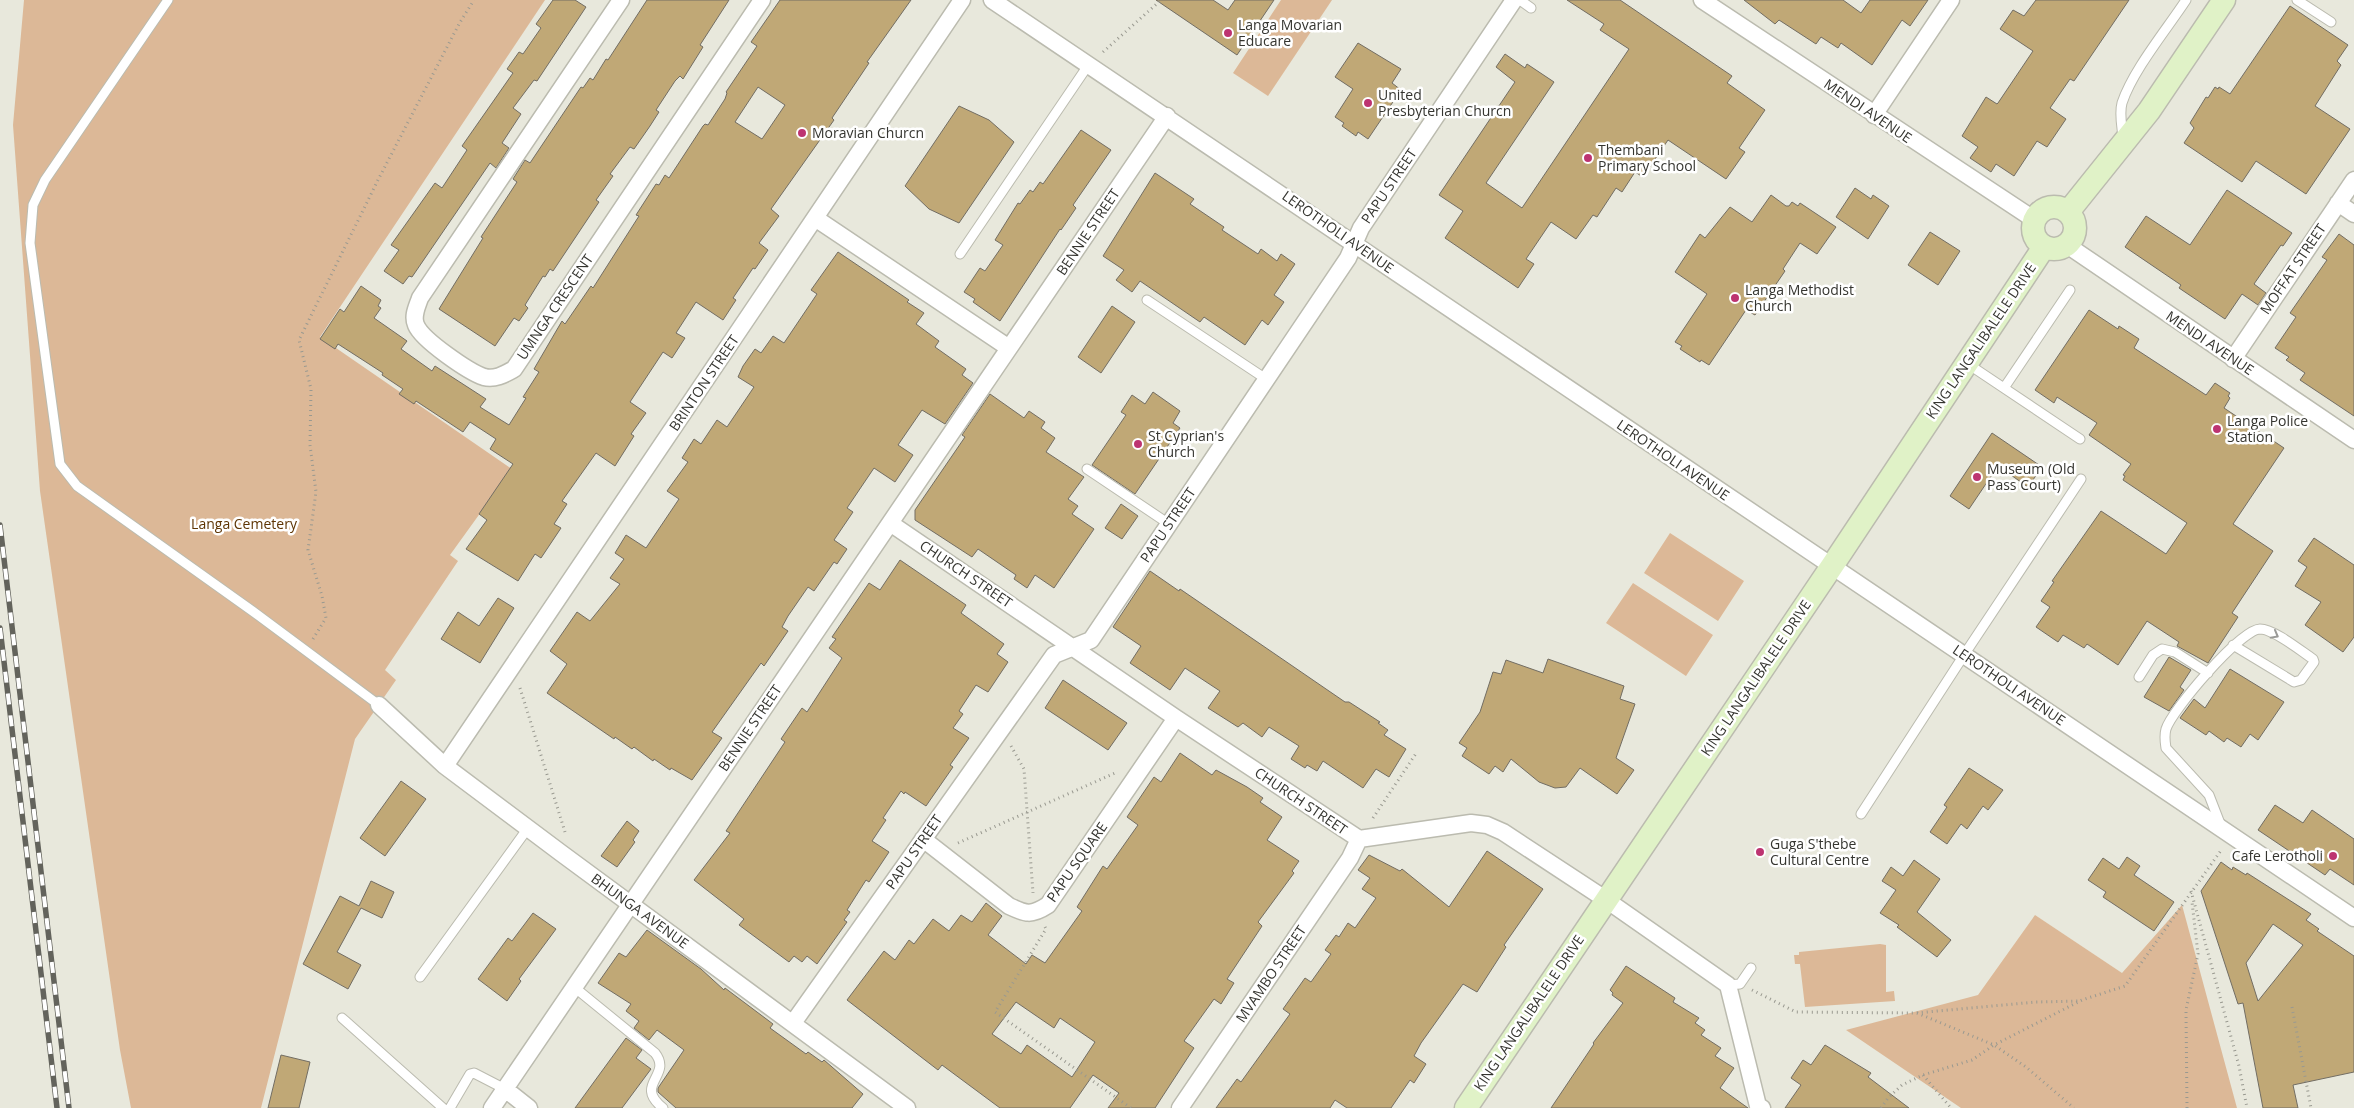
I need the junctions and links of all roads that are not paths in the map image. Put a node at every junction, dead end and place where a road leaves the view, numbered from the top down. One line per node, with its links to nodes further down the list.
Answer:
1 (168, 0): 48 (lane)
2 (621, 0): 3 (street, UMNGA CRESCENT)
3 (762, 0)
4 (962, 0): 23 (street, BRINTON STREET)
5 (992, 0): 15 (street, LEROTHOLI AVENUE)
6 (1514, 0): 25 (street, PAPU STREET)
7 (1520, 0): 13 (lane)
8 (1702, 0): 16 (street, MENDI AVENUE)
9 (1951, 0): 16 (street)
10 (2186, 0): 18 (lane)
11 (2224, 0): 18 (street)
12 (2297, 0): 14 (lane)
13 (1531, 8)
14 (2331, 22)
15 (1089, 64): 17 (street, LEROTHOLI AVENUE); 28 (lane)
16 (1874, 114): 24 (street, MENDI AVENUE)
17 (1167, 116): 25 (street, LEROTHOLI AVENUE); 31 (street, BENNIE STREET)
18 (2124, 143): 21 (street)
19 (2354, 180): 20 (street, MOFFAT STREET)
20 (2338, 203): 22 (street); 32 (street, MOFFAT STREET)
21 (2068, 212): 24 (street); 26 (street)
22 (2354, 214)
23 (815, 218): 31 (street); 50 (street, BRINTON STREET)
24 (2035, 220): 27 (street)
25 (1354, 243): 34 (street, PAPU STREET); 42 (street, LEROTHOLI AVENUE)
26 (2066, 245): 27 (street); 32 (street, MENDI AVENUE)
27 (2044, 246): 33 (street, KING LANGALIBALELE DRIVE)
28 (960, 254)
29 (2070, 290): 35 (lane)
30 (1147, 300): 34 (lane)
31 (1009, 348): 40 (street, BENNIE STREET)
32 (2233, 359): 37 (street, MENDI AVENUE)
33 (1967, 364): 35 (lane); 42 (street, KING LANGALIBALELE DRIVE)
34 (1266, 379): 41 (street, PAPU STREET)
35 (2004, 388): 36 (lane)
36 (2080, 439)
37 (2354, 440)
38 (1087, 470): 41 (lane)
39 (2081, 479): 45 (lane)
40 (890, 523): 44 (street, CHURCH STREET); 57 (street, BENNIE STREET)
41 (1169, 524): 44 (street, PAPU STREET)
42 (1832, 566): 45 (street, LEROTHOLI AVENUE); 56 (street, KING LANGALIBALELE DRIVE)
43 (2233, 645): 43 (lane, one-way to 43); 46 (lane)
44 (1073, 647): 49 (street, CHURCH STREET); 54 (street, PAPU STREET)
45 (1964, 655): 51 (lane); 53 (street, LEROTHOLI AVENUE)
46 (2208, 673): 47 (lane); 53 (lane)
47 (2139, 677)
48 (379, 706): 50 (street, BHUNGA AVENUE)
49 (1176, 718): 54 (street, PAPU SQUARE); 55 (street, CHURCH STREET)
50 (446, 766): 52 (street, BHUNGA AVENUE)
51 (1862, 814)
52 (528, 828): 57 (street, BHUNGA AVENUE); 60 (lane)
53 (2227, 831): 58 (street, LEROTHOLI AVENUE)
54 (923, 839): 64 (street, PAPU STREET)
55 (1359, 839): 56 (street, CHURCH STREET); 73 (street, MVAMBO STREET)
56 (1605, 899): 61 (street, CHURCH STREET); 74 (street, KING LANGALIBALELE DRIVE)
57 (630, 904): 62 (street, BENNIE STREET); 64 (street, BHUNGA AVENUE)
58 (2354, 918)
59 (1751, 968): 61 (lane)
60 (420, 977)
61 (1734, 984): 66 (street)
62 (574, 988): 65 (street, BENNIE STREET); 71 (lane)
63 (342, 1018): 67 (lane)
64 (793, 1023): 72 (street, BHUNGA AVENUE)
65 (505, 1089): 68 (lane); 69 (street, BENNIE STREET); 70 (street)
66 (1759, 1107)
67 (443, 1108)
68 (450, 1108)
69 (492, 1108)
70 (529, 1108)
71 (663, 1108)
72 (907, 1108)
73 (1180, 1108)
74 (1466, 1108)

